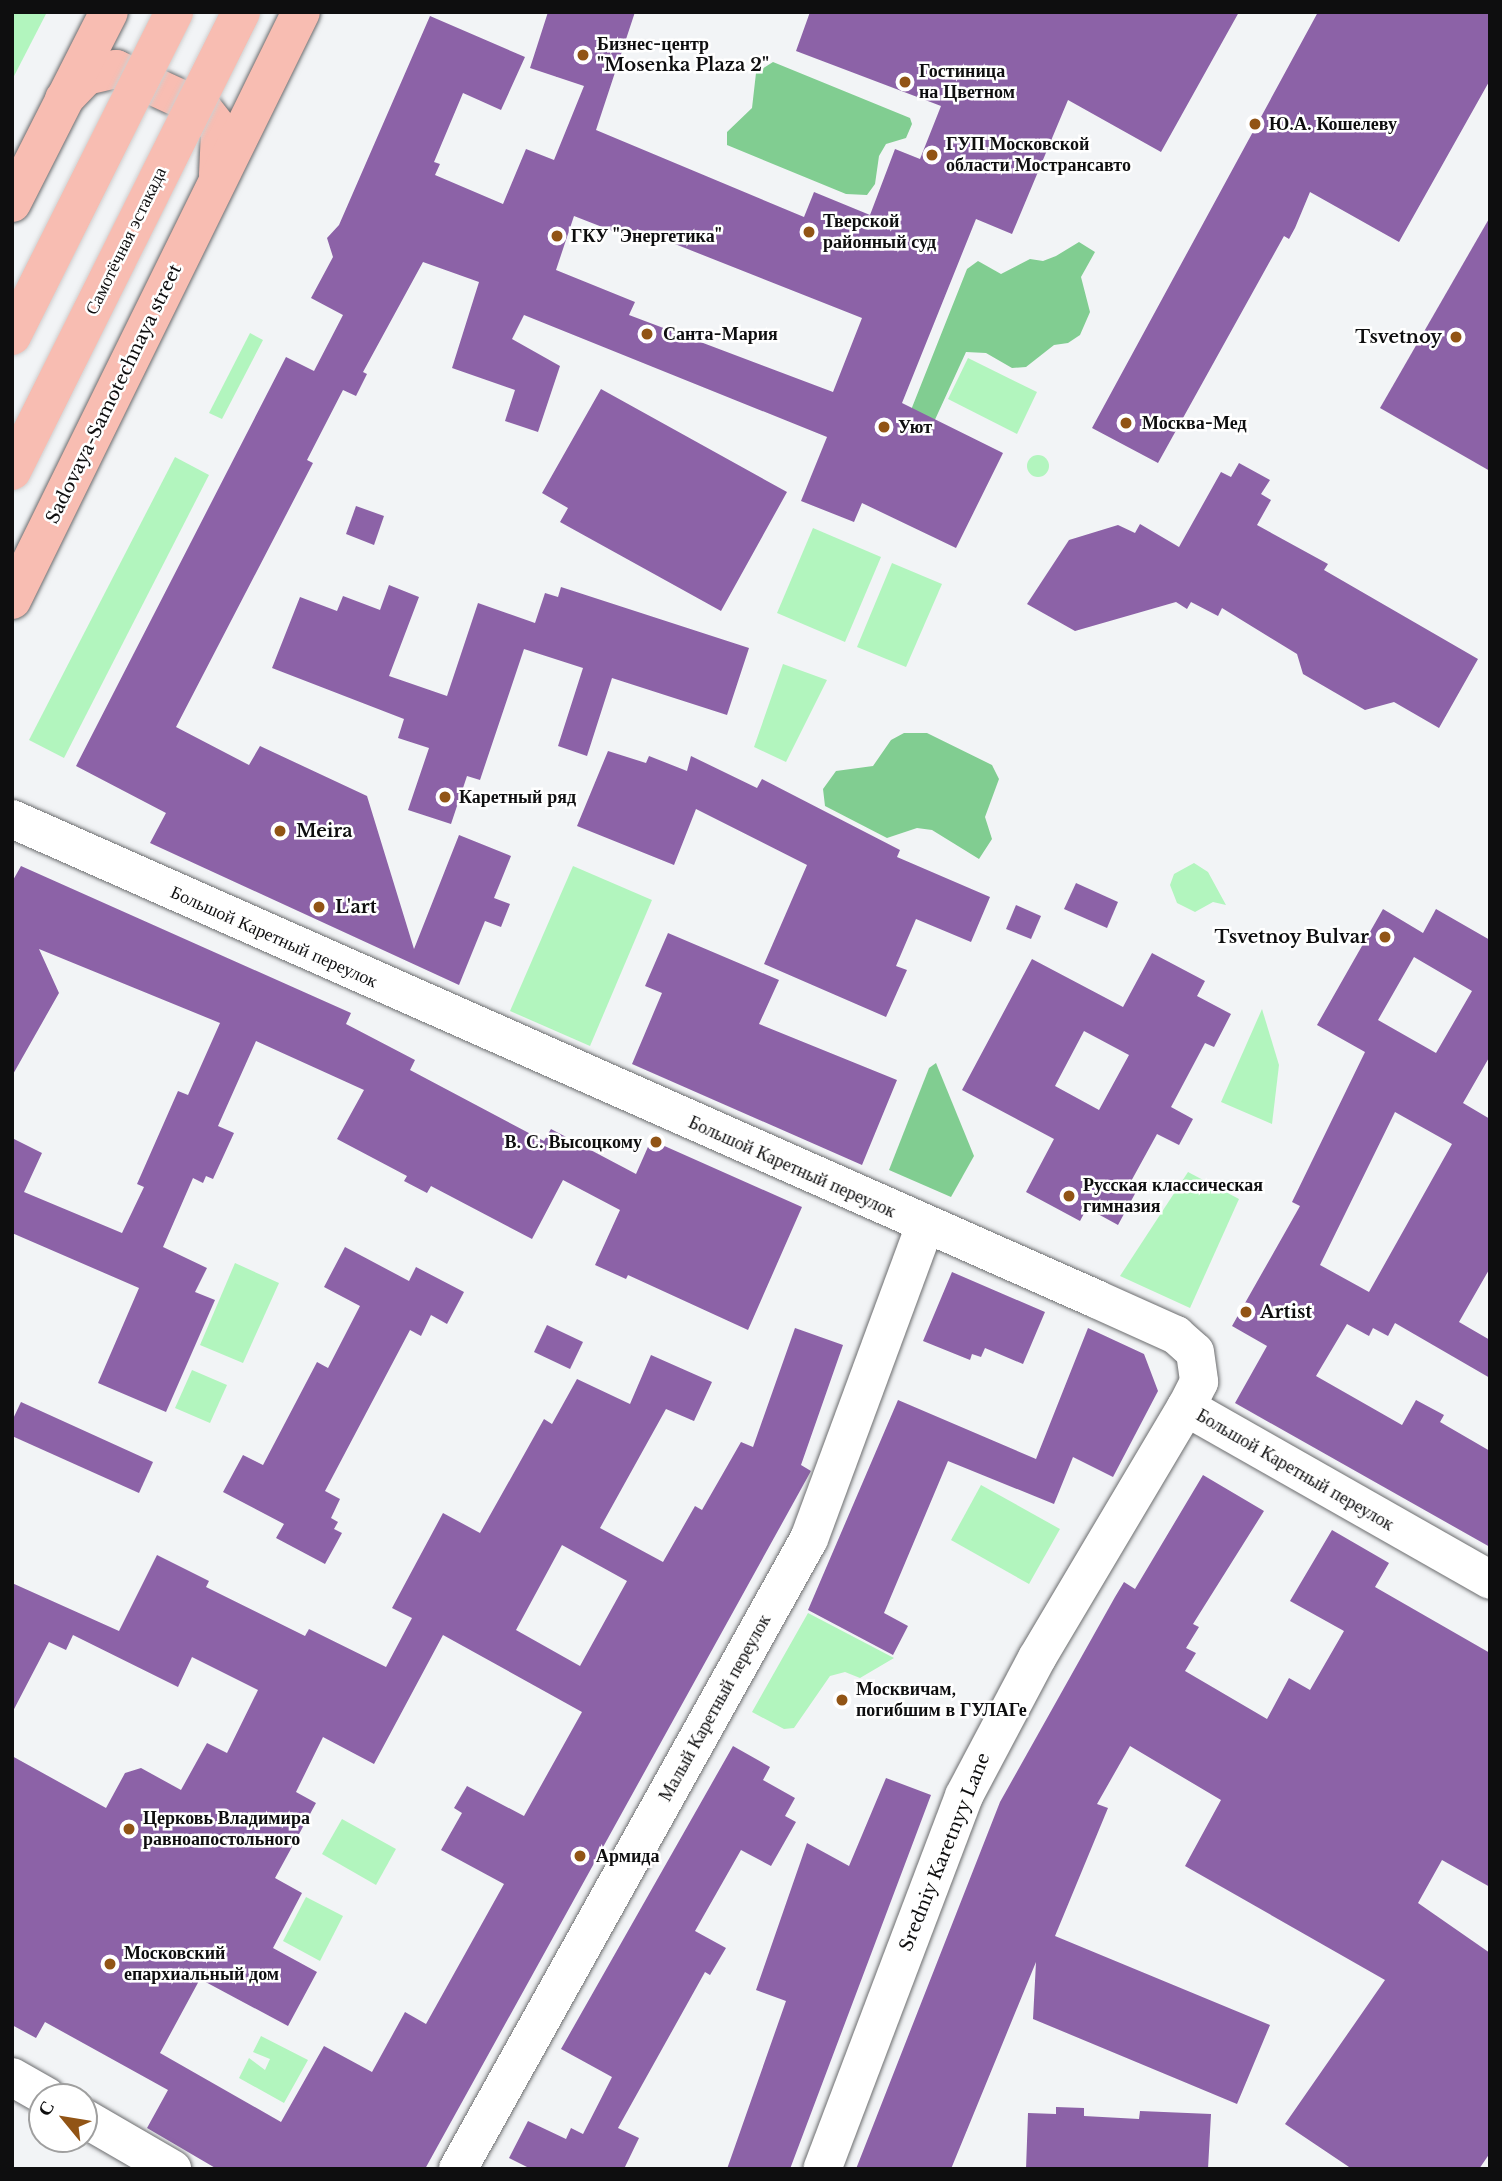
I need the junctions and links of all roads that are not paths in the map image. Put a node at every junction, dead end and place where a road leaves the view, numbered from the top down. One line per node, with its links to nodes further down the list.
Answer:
1 (109, 12): 5 (main road)
2 (174, 12): 8 (main road, bridge)
3 (241, 12): 9 (main road, Самотёчная эстакада, bridge)
4 (301, 12): 6 (main road, Sadovaya-Samotechnaya street)
5 (64, 99): 6 (main road); 7 (main road)
6 (216, 187): 10 (main road, Sadovaya-Samotechnaya street)
7 (12, 202)
8 (12, 336)
9 (12, 471)
10 (12, 600)
11 (12, 819): 12 (street, Большой Каретный переулок)
12 (925, 1226): 13 (street, Большой Каретный переулок); 19 (street, Малый Каретный переулок)
13 (1186, 1407): 14 (street, Большой Каретный переулок); 20 (street, Sredniy Karetnyy Lane)
14 (1490, 1580)
15 (12, 2077): 16 (street)
16 (28, 2086)
17 (98, 2126): 18 (street)
18 (172, 2169)
19 (458, 2169)
20 (821, 2169)

